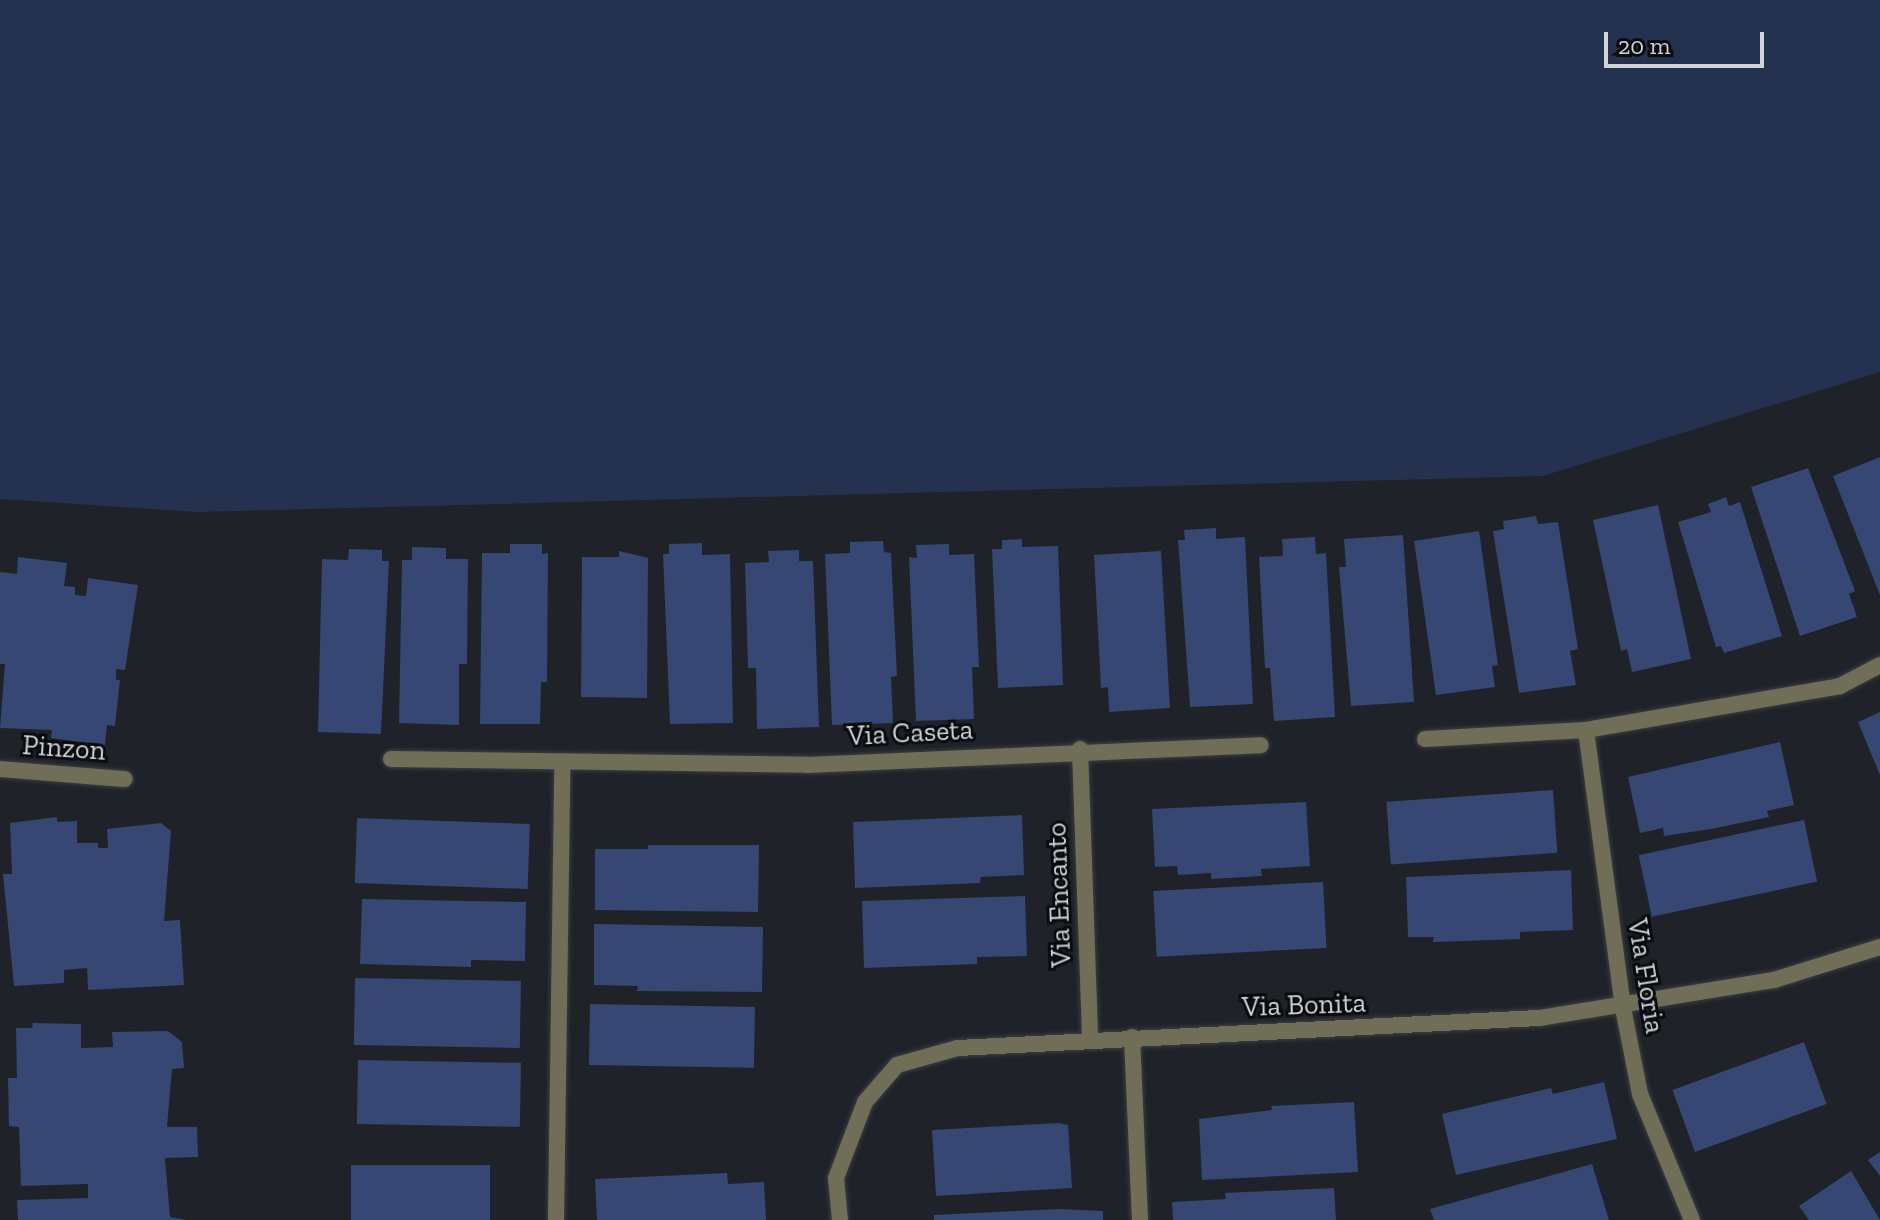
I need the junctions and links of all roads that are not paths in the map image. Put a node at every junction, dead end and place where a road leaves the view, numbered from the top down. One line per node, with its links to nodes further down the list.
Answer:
1 (1880, 665): 2 (street)
2 (1586, 730): 3 (street); 11 (street, Via Floria)
3 (1425, 739)
4 (1261, 745): 5 (street, Via Caseta)
5 (1080, 749): 7 (street, Via Caseta); 13 (street, Via Encanto)
6 (391, 759): 7 (street, Via Caseta)
7 (562, 765): 14 (street)
8 (0, 769): 9 (street, Pinzon)
9 (125, 779)
10 (1880, 947): 11 (street, Via Bonita)
11 (1623, 1008): 12 (street, Via Bonita); 17 (street, Via Floria)
12 (1132, 1037): 13 (street, Via Bonita); 16 (street)
13 (1090, 1039): 15 (street, Via Bonita)
14 (556, 1220)
15 (840, 1220)
16 (1140, 1220)
17 (1692, 1220)

